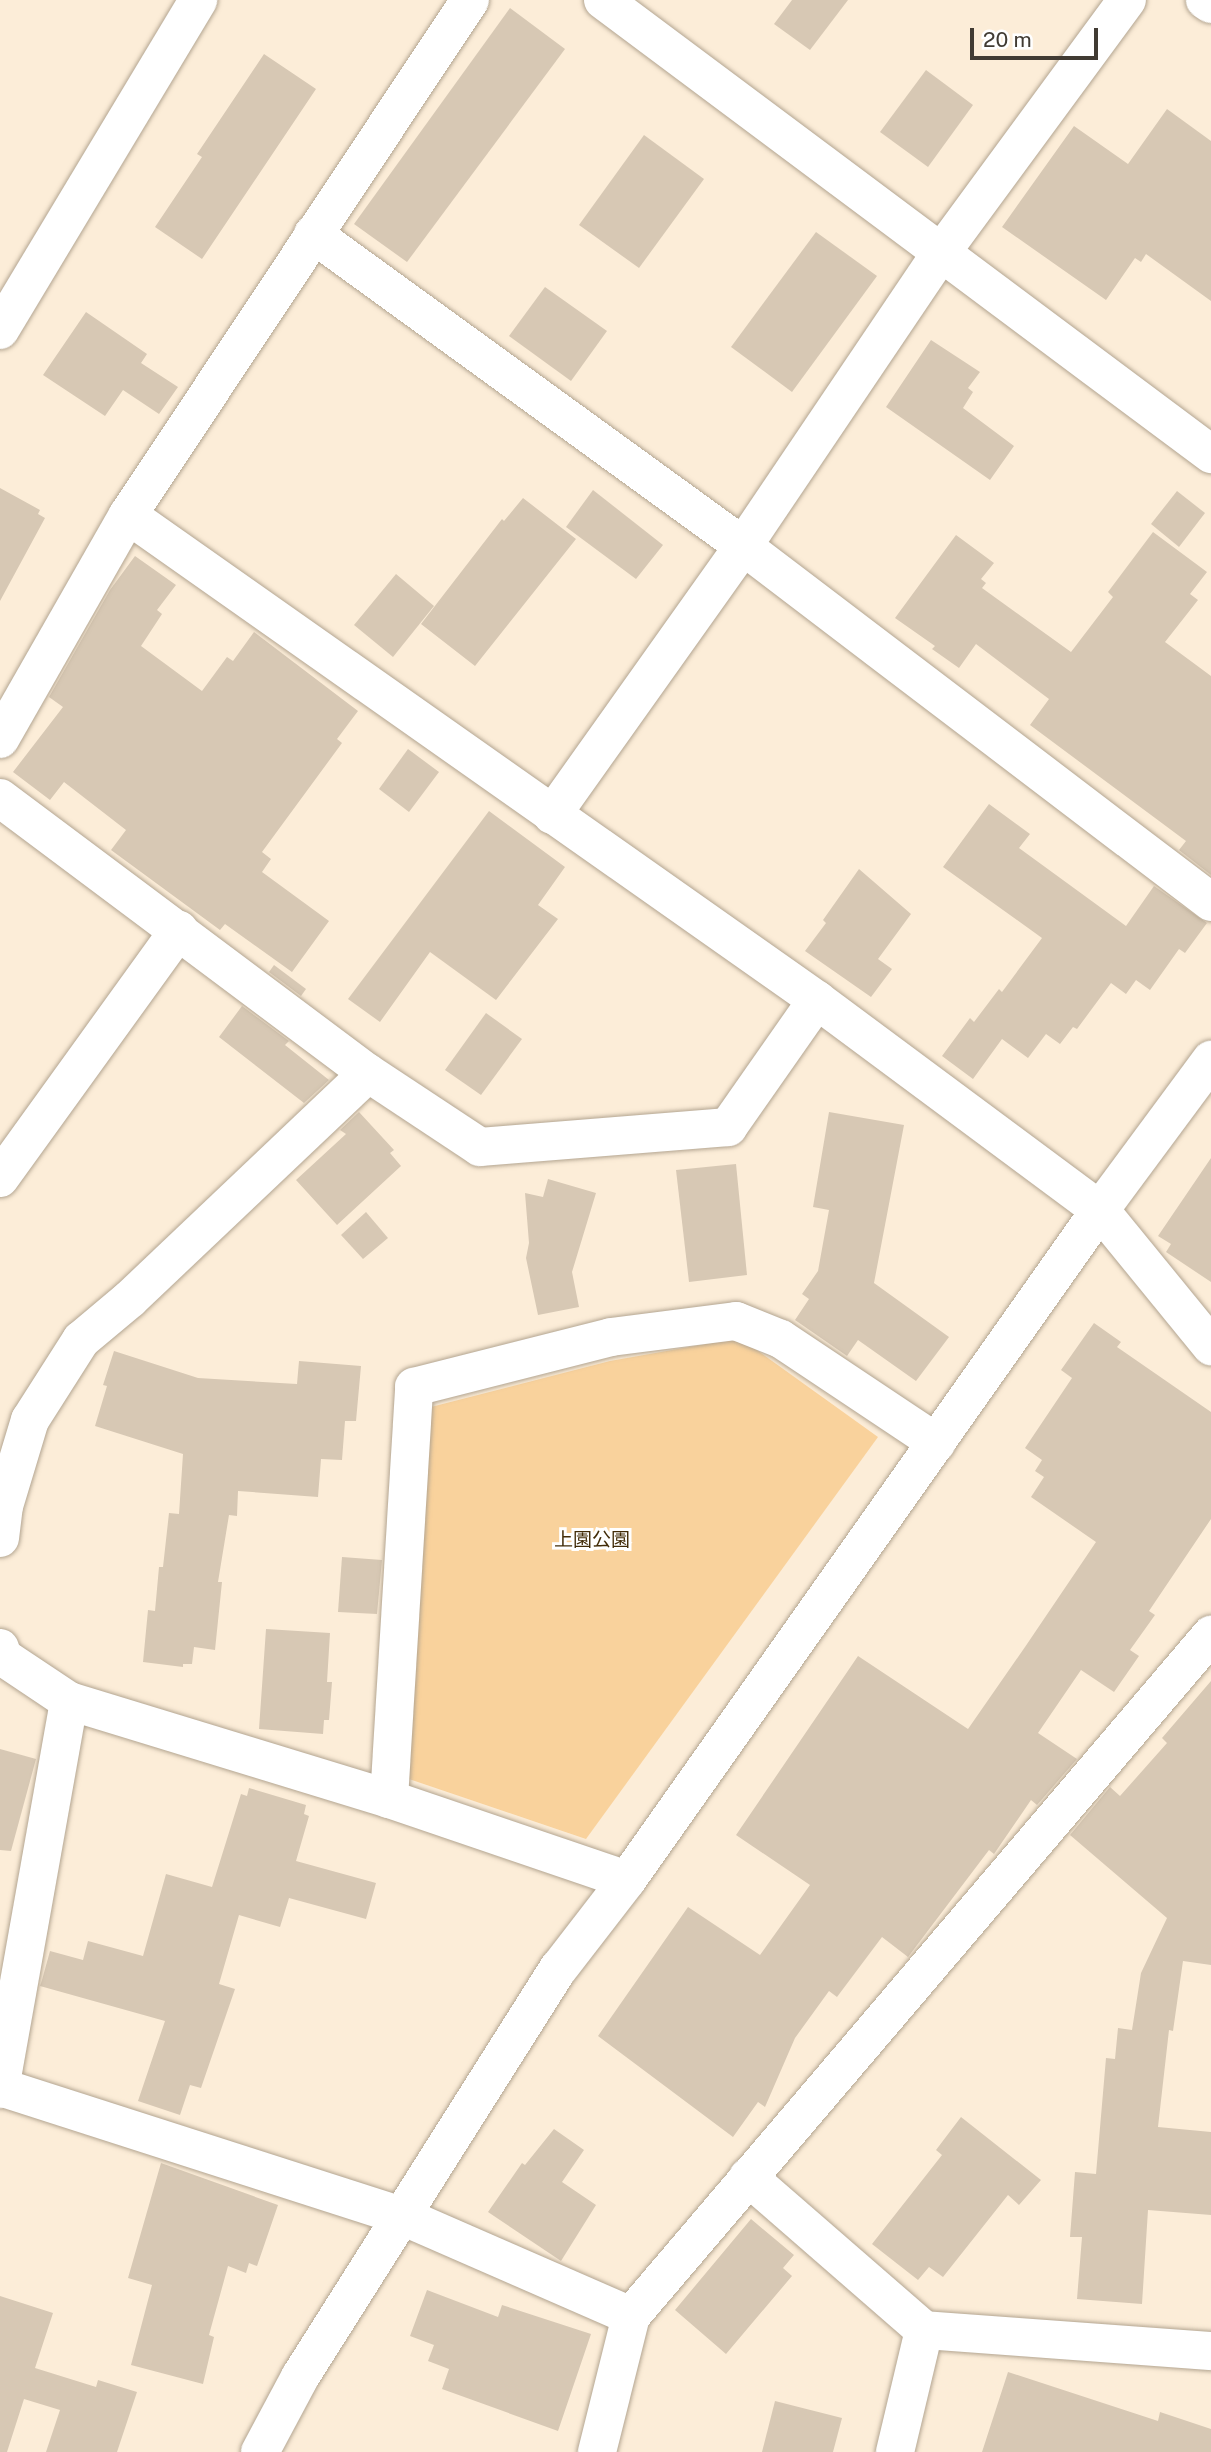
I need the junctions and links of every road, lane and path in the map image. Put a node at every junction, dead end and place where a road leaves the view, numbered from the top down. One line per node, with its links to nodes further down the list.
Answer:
1 (198, 0): 9 (street)
2 (470, 0): 7 (street)
3 (603, 0): 8 (street)
4 (1127, 0): 8 (street)
5 (1205, 0): 6 (street)
6 (1211, 4)
7 (313, 234): 11 (street); 12 (street)
8 (941, 253): 10 (street); 12 (street)
9 (0, 330)
10 (1211, 454)
11 (128, 515): 13 (street); 15 (street)
12 (743, 546): 15 (street); 16 (street)
13 (0, 738)
14 (0, 798): 17 (street)
15 (552, 815): 18 (street)
16 (1211, 902)
17 (179, 930): 20 (street); 21 (street)
18 (817, 1000): 20 (street); 22 (street)
19 (1211, 1060): 22 (street)
20 (368, 1073): 25 (street)
21 (0, 1178)
22 (1100, 1210): 23 (street); 24 (street)
23 (1211, 1346)
24 (937, 1443): 29 (street); 30 (street)
25 (0, 1538)
26 (1211, 1635): 32 (street)
27 (0, 1648): 28 (street)
28 (69, 1701): 29 (street); 31 (street)
29 (389, 1799): 30 (street)
30 (627, 1880): 33 (street)
31 (0, 2088): 33 (street)
32 (748, 2177): 34 (street); 35 (street)
33 (402, 2216): 34 (street); 37 (street)
34 (631, 2316): 38 (street)
35 (924, 2330): 36 (street); 39 (street)
36 (1211, 2351)
37 (260, 2452)
38 (597, 2452)
39 (895, 2452)

